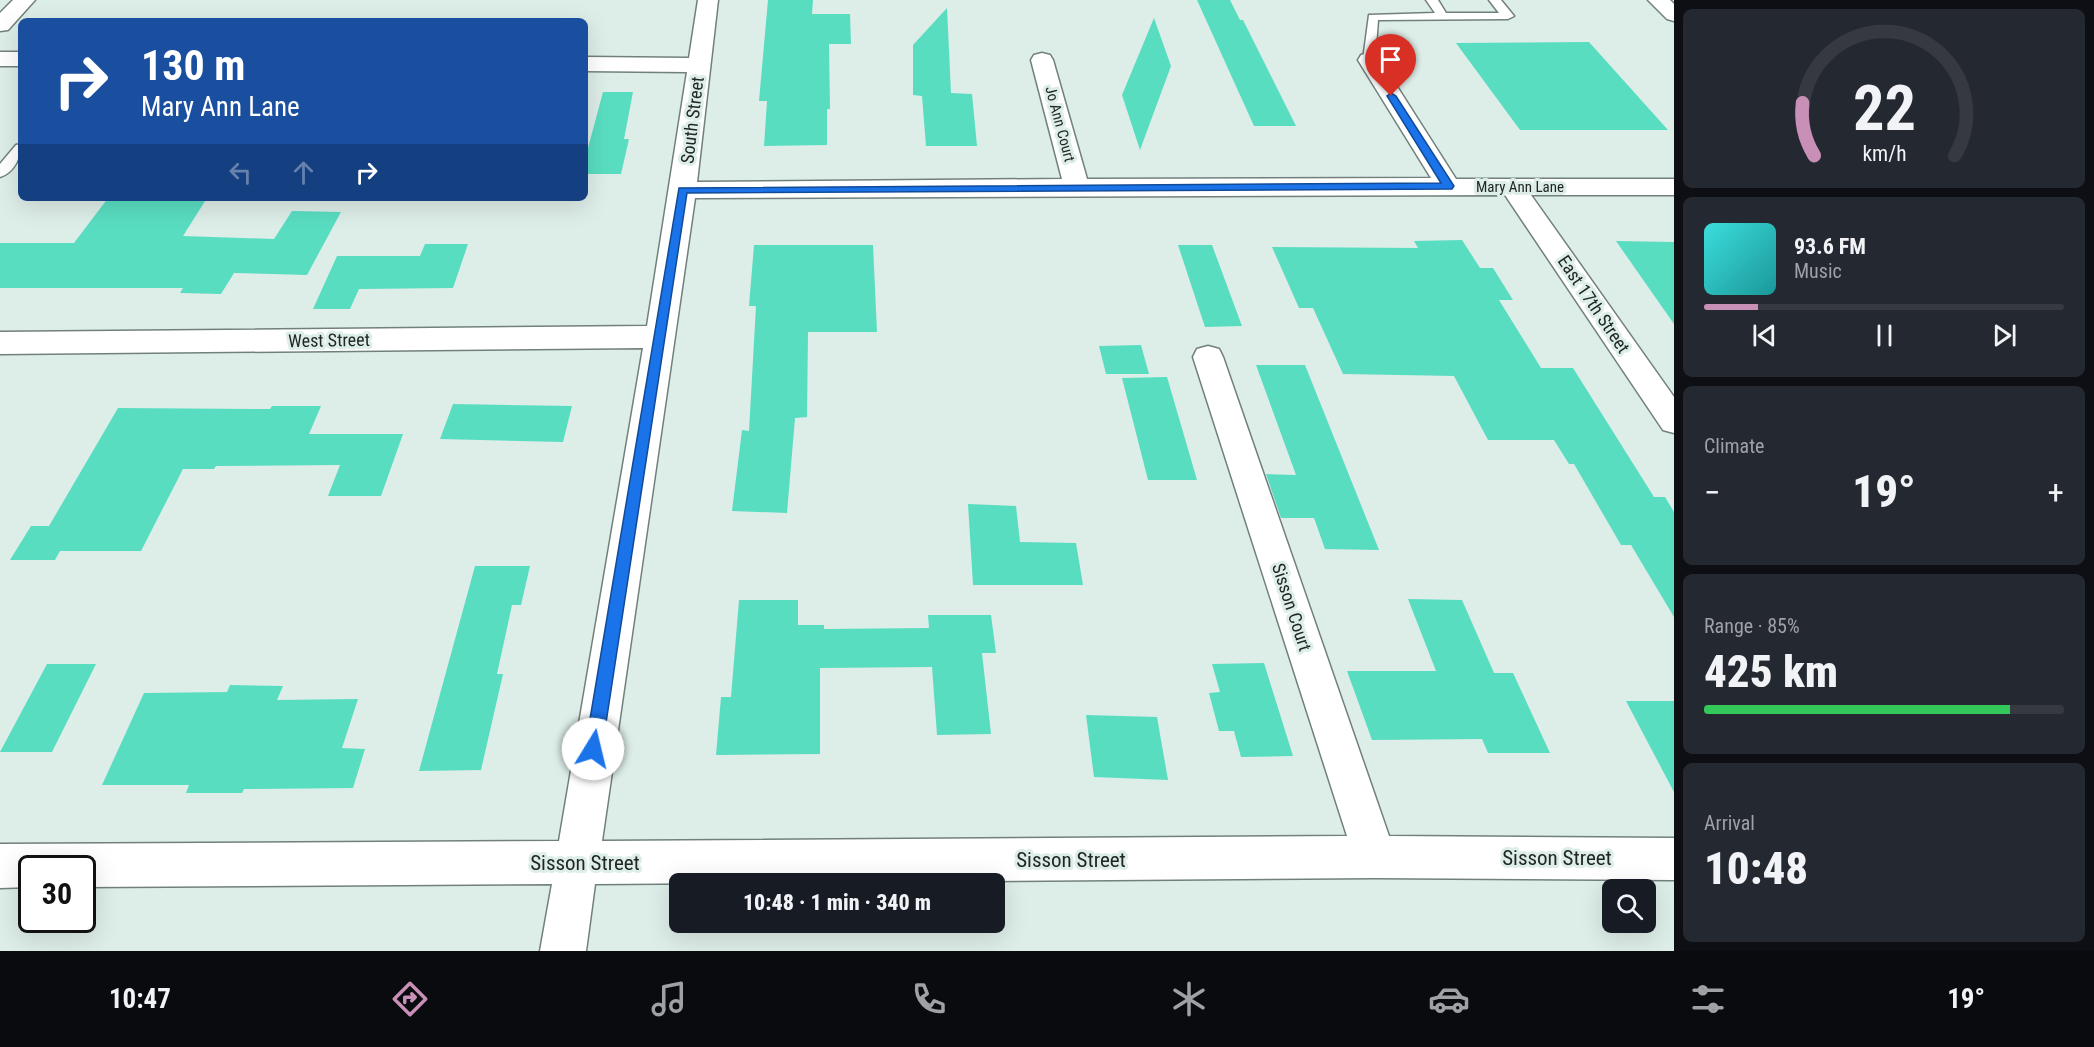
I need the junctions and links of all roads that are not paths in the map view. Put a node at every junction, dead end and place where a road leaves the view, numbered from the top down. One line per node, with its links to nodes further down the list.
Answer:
1 (25, 0): 8 (street)
2 (708, 0): 14 (street, South Street)
3 (1432, 0): 7 (lane)
4 (1495, 0): 7 (lane)
5 (1658, 0): 6 (street)
6 (1674, 15)
7 (1443, 16): 12 (lane)
8 (0, 25)
9 (0, 59): 10 (street)
10 (18, 59)
11 (1042, 60): 20 (street, Jo Ann Court)
12 (1369, 60): 17 (street)
13 (588, 64): 14 (street)
14 (699, 65): 21 (street, South Street)
15 (18, 152): 16 (lane)
16 (0, 173)
17 (1448, 186): 18 (street, Mary Ann Lane); 20 (street, Mary Ann Lane)
18 (1513, 187): 19 (street, Mary Ann Lane); 25 (street, East 17th Street)
19 (1674, 187)
20 (1077, 188): 21 (street, Mary Ann Lane)
21 (682, 190): 22 (street, South Street)
22 (658, 337): 23 (street, West Street); 28 (street, South Street)
23 (0, 343)
24 (1208, 357): 26 (street, Sisson Court)
25 (1674, 421)
26 (1375, 857): 27 (street, Sisson Street); 28 (street, Sisson Street)
27 (1674, 859)
28 (576, 864): 29 (street, Sisson Street); 30 (street, South Street)
29 (0, 866)
30 (563, 951)

